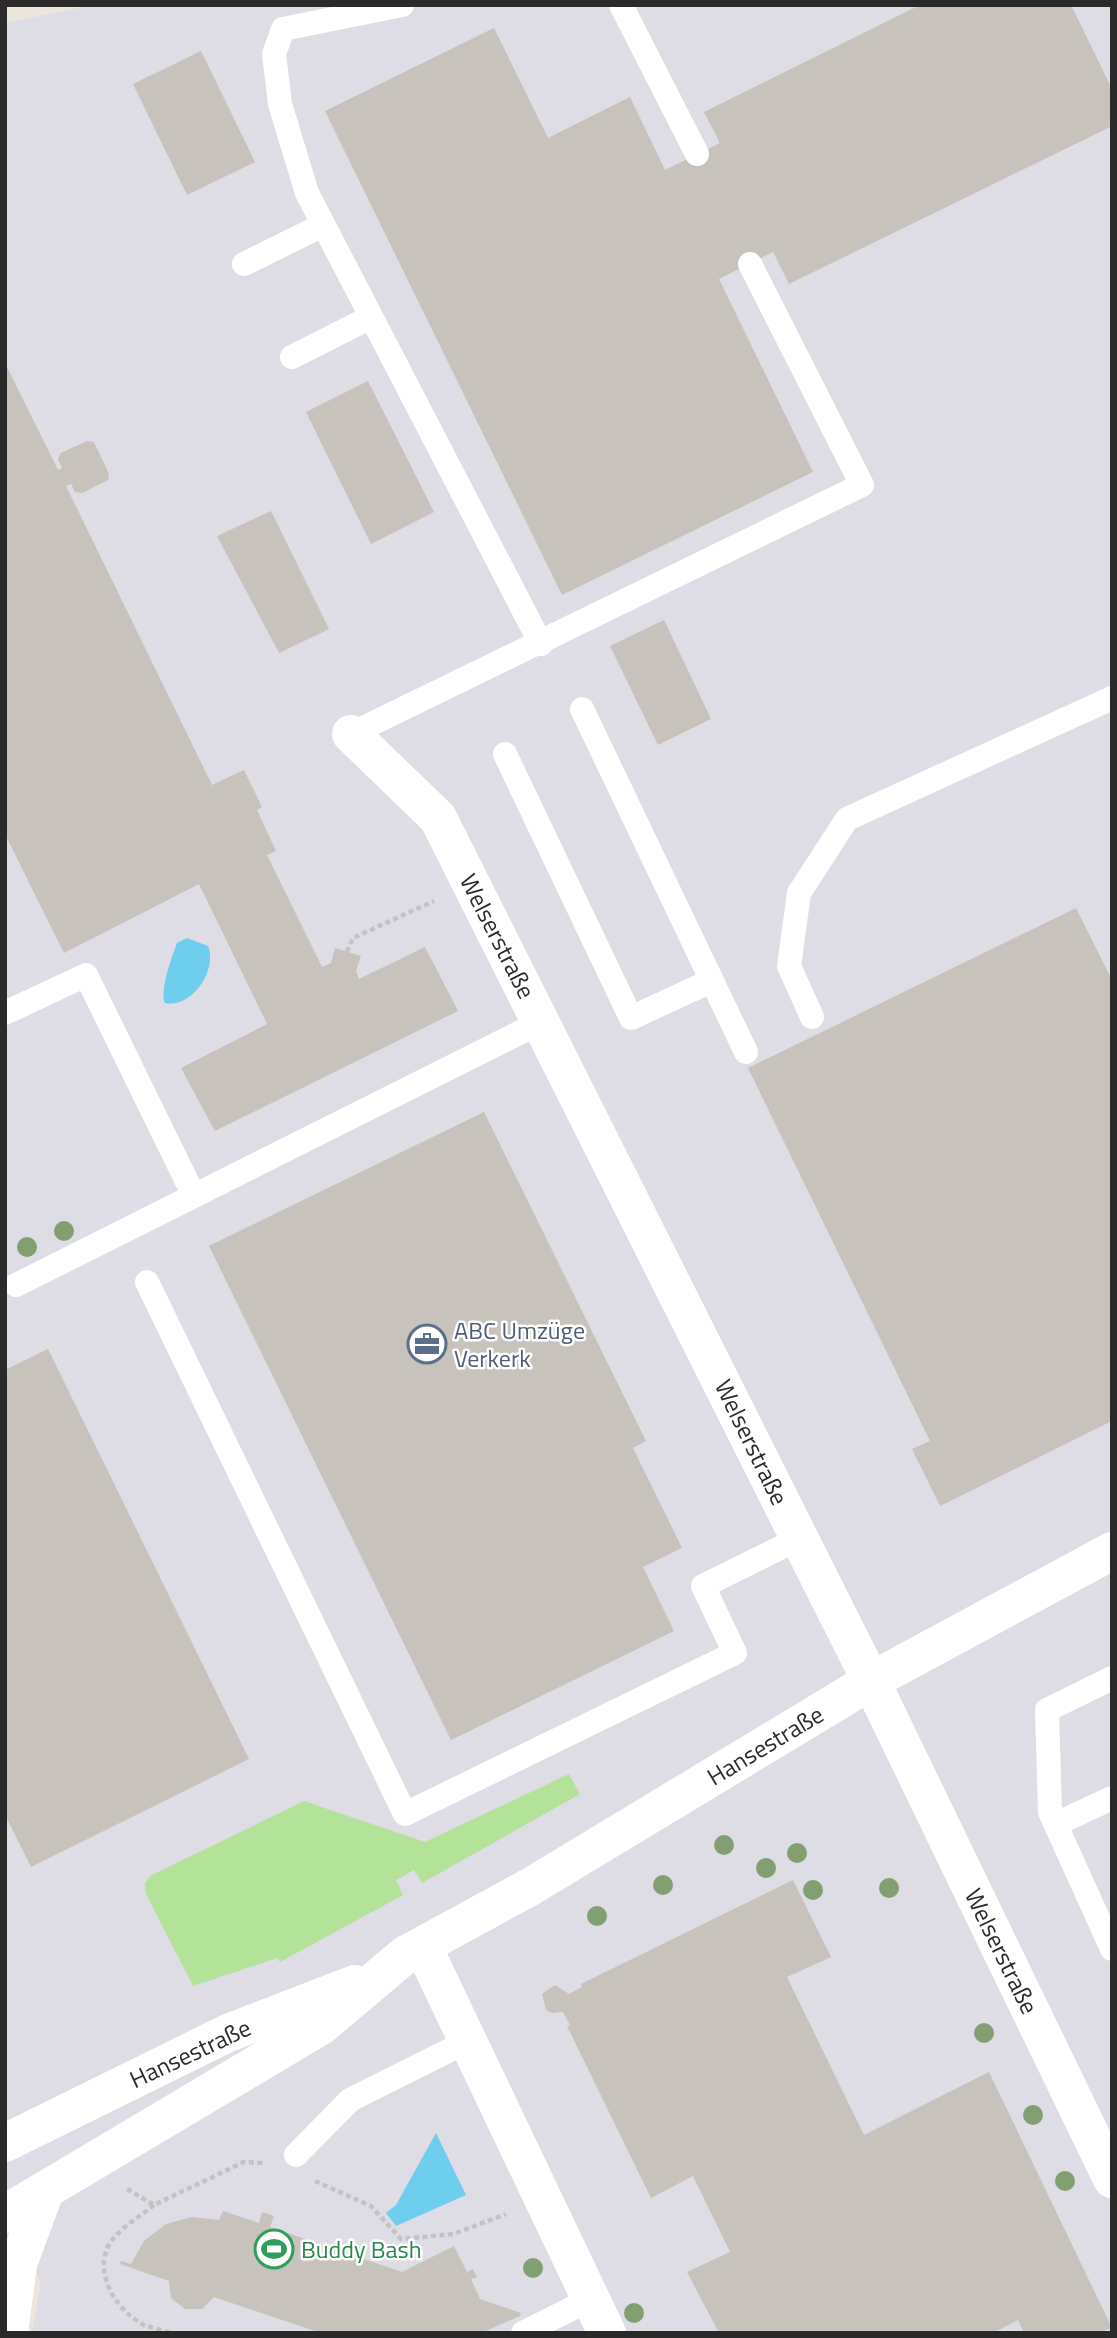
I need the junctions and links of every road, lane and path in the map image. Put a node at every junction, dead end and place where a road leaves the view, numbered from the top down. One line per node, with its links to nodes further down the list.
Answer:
1 (402, 5): 4 (lane)
2 (621, 5): 3 (lane)
3 (697, 154)
4 (323, 225): 5 (lane); 7 (lane)
5 (244, 264)
6 (750, 264): 9 (lane)
7 (371, 317): 8 (lane); 9 (lane)
8 (292, 357)
9 (541, 644): 12 (lane)
10 (1112, 698): 18 (lane)
11 (582, 709): 16 (lane)
12 (351, 734): 14 (street, Welserstraße)
13 (505, 754): 16 (lane)
14 (471, 884): 15 (path); 19 (street, Welserstraße)
15 (348, 952)
16 (711, 981): 20 (lane)
17 (5, 1013): 21 (lane)
18 (812, 1017)
19 (541, 1021): 21 (lane); 24 (street, Welserstraße)
20 (746, 1052)
21 (194, 1196): 23 (lane)
22 (147, 1282): 24 (lane)
23 (16, 1285)
24 (800, 1538): 27 (street, Welserstraße)
25 (1112, 1550): 27 (street, Hansestraße)
26 (1112, 1678): 29 (lane)
27 (871, 1681): 30 (street, Hansestraße); 37 (street, Welserstraße)
28 (1112, 1798): 29 (lane)
29 (1056, 1824): 31 (lane)
30 (423, 1947): 32 (street, Hansestraße); 33 (street)
31 (1112, 1950)
32 (380, 1974): 34 (street, Hansestraße); 39 (street, Hansestraße)
33 (468, 2041): 35 (lane); 40 (street)
34 (5, 2143)
35 (285, 2159): 41 (path)
36 (310, 2179): 40 (path)
37 (1112, 2179)
38 (126, 2189): 41 (path)
39 (45, 2191): 42 (street, Hansestraße); 44 (street)
40 (545, 2203): 43 (street)
41 (154, 2205): 45 (path)
42 (5, 2214)
43 (599, 2316): 46 (lane)
44 (9, 2333)
45 (170, 2333)
46 (523, 2333)

